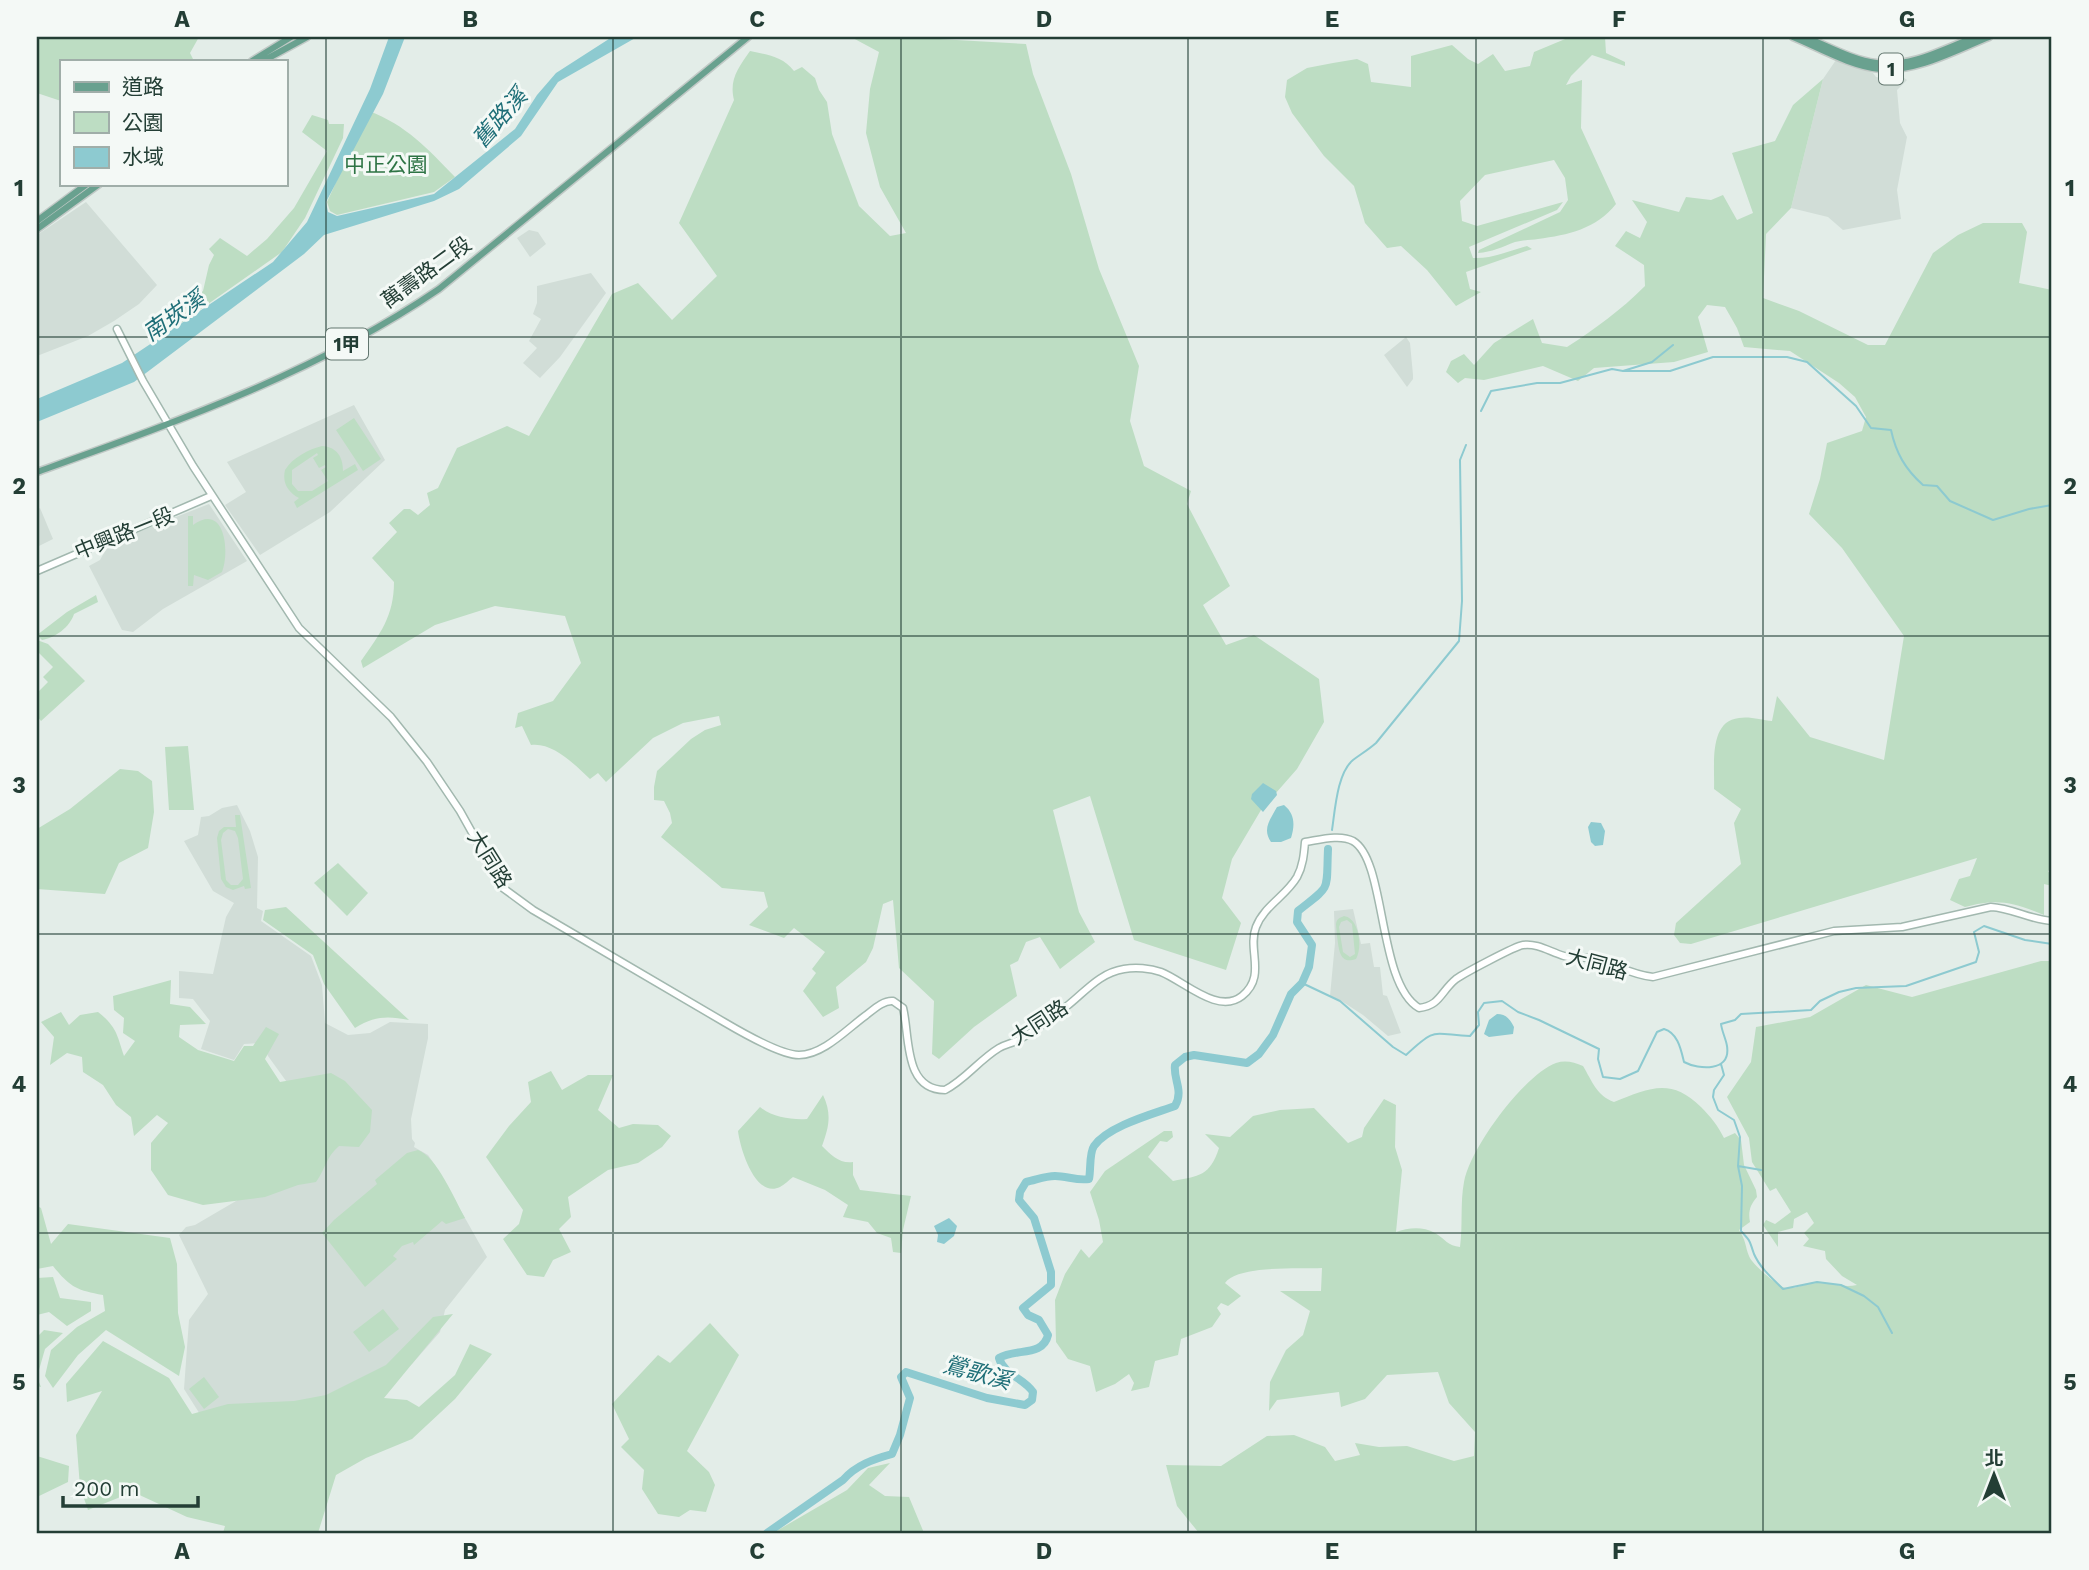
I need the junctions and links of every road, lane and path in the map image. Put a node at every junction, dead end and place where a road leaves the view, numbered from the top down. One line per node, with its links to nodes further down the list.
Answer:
1 (291, 37): 8 (main road)
2 (307, 37): 9 (main road)
3 (748, 37): 15 (main road, 萬壽路二段 / 1甲)
4 (1793, 37): 7 (main road, 1)
5 (1805, 37): 6 (main road, 1)
6 (1975, 37)
7 (1989, 37)
8 (254, 60)
9 (265, 60)
10 (84, 186): 12 (main road)
11 (96, 186): 13 (main road)
12 (37, 221)
13 (37, 229)
14 (117, 329): 15 (street, 大同路)
15 (168, 425): 16 (main road, 萬壽路二段 / 1甲); 17 (street, 大同路)
16 (37, 472)
17 (211, 496): 18 (street, 中興路一段); 19 (street, 大同路)
18 (37, 570)
19 (2052, 921)

